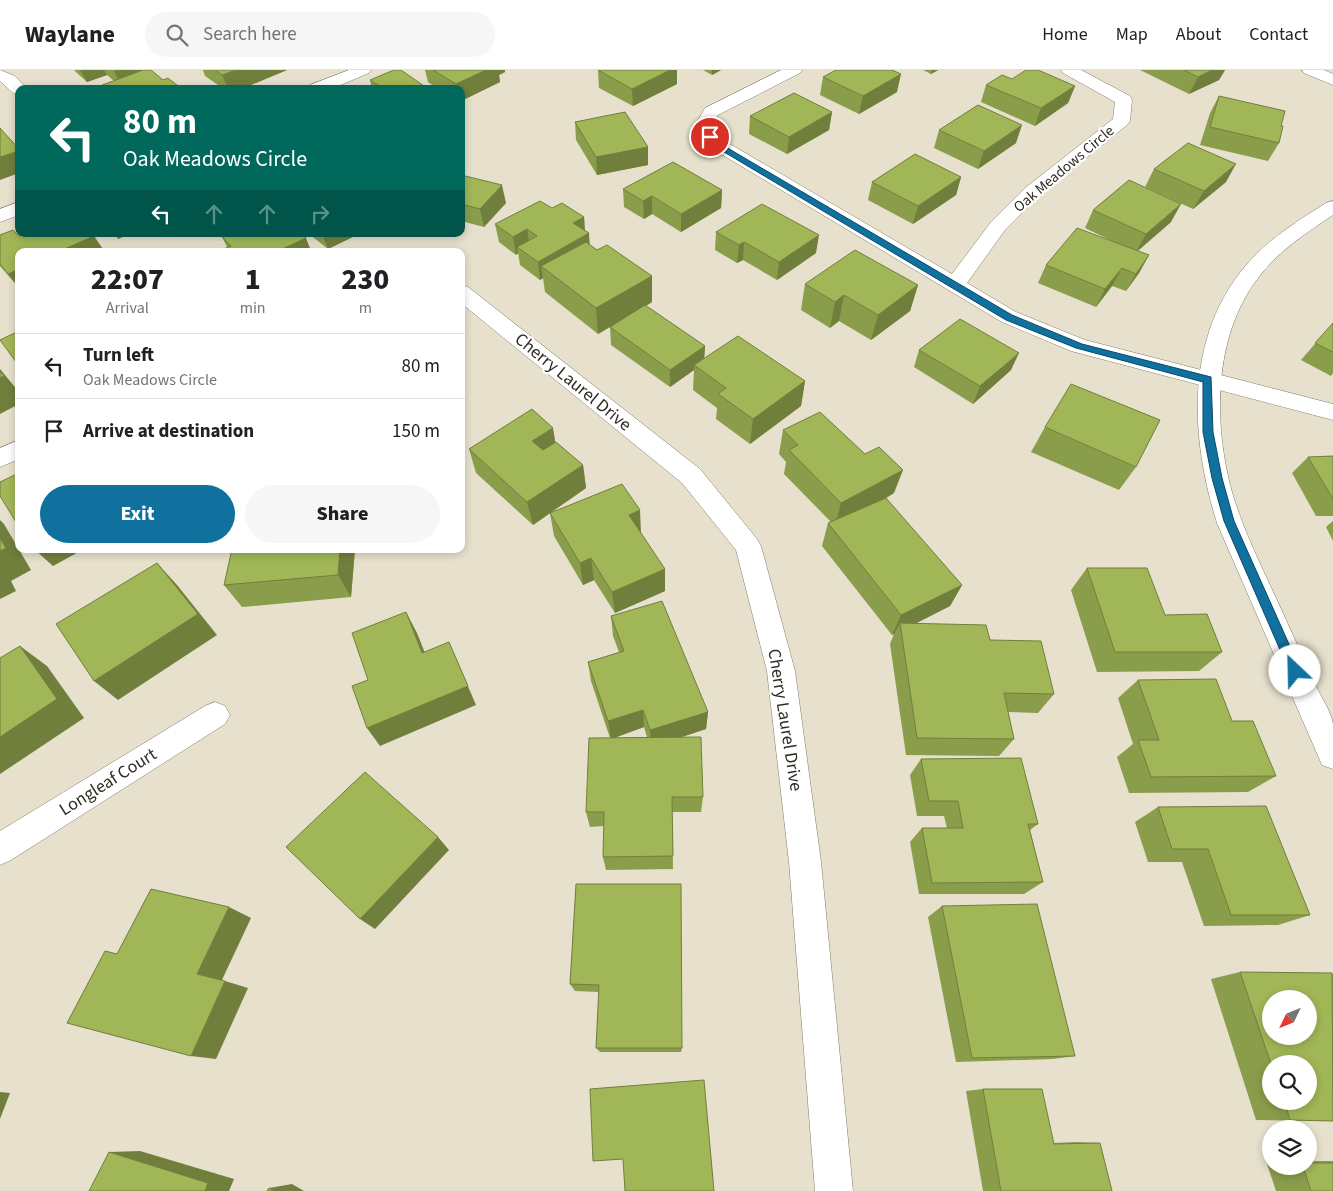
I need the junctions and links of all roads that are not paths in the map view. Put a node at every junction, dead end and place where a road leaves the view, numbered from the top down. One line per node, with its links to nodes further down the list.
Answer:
1 (363, 70): 8 (street)
2 (794, 70): 12 (street)
3 (1069, 70): 12 (street, Oak Meadows Circle)
4 (1310, 70): 6 (street)
5 (0, 75): 7 (street)
6 (1333, 80)
7 (15, 85)
8 (326, 85)
9 (1333, 207): 14 (street)
10 (15, 210): 11 (street)
11 (0, 216)
12 (956, 284): 14 (street)
13 (465, 295): 21 (street, Cherry Laurel Drive)
14 (1208, 380): 15 (street); 19 (street)
15 (1333, 412)
16 (15, 451): 17 (street)
17 (0, 458)
18 (215, 715): 20 (street, Longleaf Court)
19 (1333, 755)
20 (0, 849)
21 (834, 1191)

